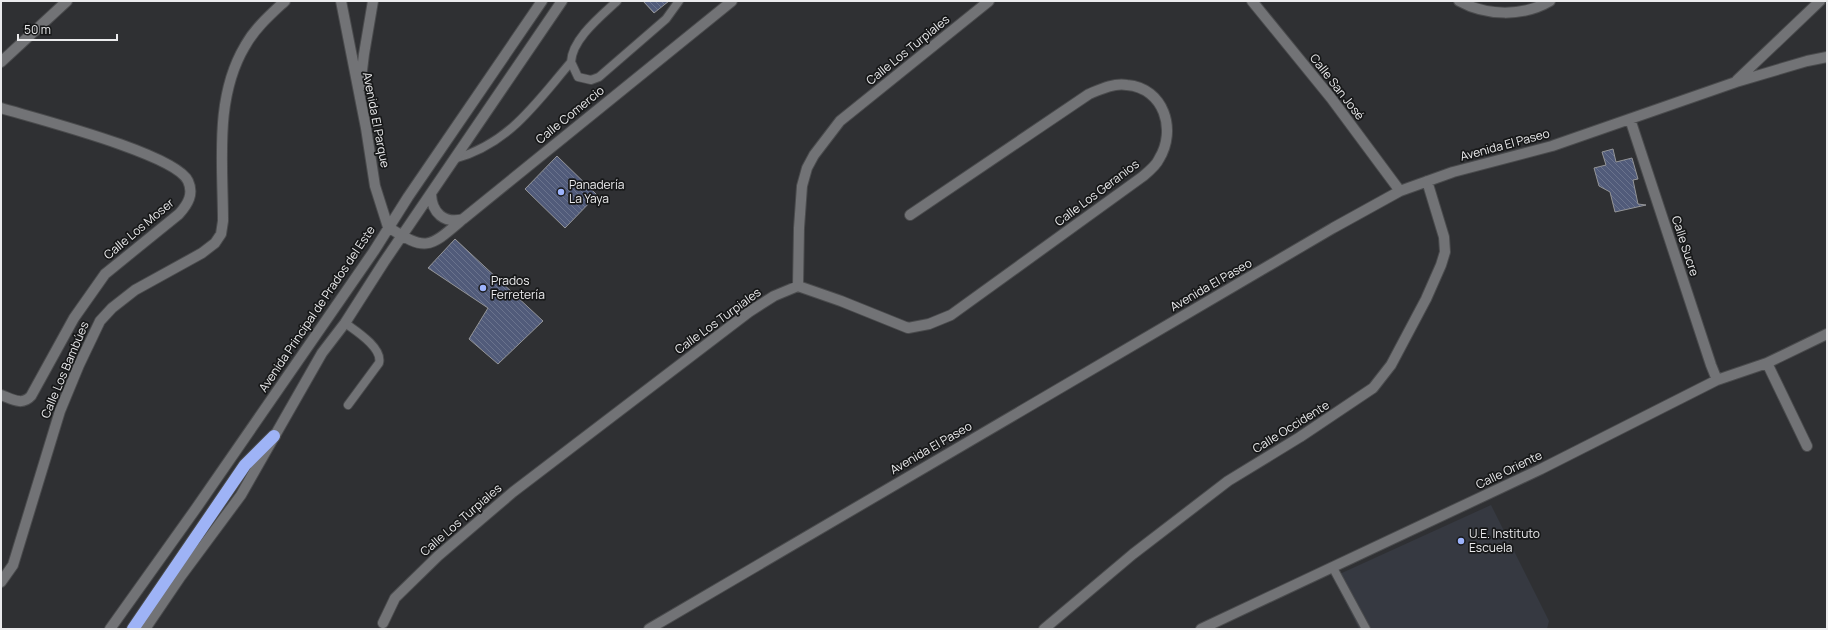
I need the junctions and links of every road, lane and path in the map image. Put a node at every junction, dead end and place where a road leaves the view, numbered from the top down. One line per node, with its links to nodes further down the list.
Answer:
1 (67, 1): 16 (street)
2 (285, 1): 40 (street, Calle Los Bambúes)
3 (341, 1): 19 (street, Avenida El Parque)
4 (373, 1): 19 (street)
5 (542, 1): 28 (street, Avenida Principal de Prados del Este)
6 (562, 1): 22 (street)
7 (617, 1): 17 (lane)
8 (680, 1): 17 (lane)
9 (732, 1): 27 (street, Calle Comercio)
10 (989, 1): 30 (street, Calle Los Turpiales)
11 (1252, 1): 24 (street, Calle San José)
12 (1459, 1): 13 (street)
13 (1550, 1)
14 (1820, 1): 18 (street)
15 (1827, 57): 18 (street, Avenida El Paseo)
16 (1, 62)
17 (570, 62): 22 (lane)
18 (1736, 82): 21 (street, Avenida El Paseo)
19 (360, 95): 28 (street, Avenida El Parque)
20 (1, 108): 35 (street, Calle Los Moser)
21 (1630, 119): 23 (street, Avenida El Paseo); 34 (street, Calle Sucre)
22 (454, 159): 25 (street)
23 (1427, 181): 24 (street, Avenida El Paseo); 46 (street, Calle Occidente)
24 (1400, 191): 45 (street, Avenida El Paseo)
25 (431, 194): 27 (street); 29 (street)
26 (910, 215): 30 (street, Calle Los Geranios)
27 (463, 219): 29 (street, Calle Comercio)
28 (388, 227): 29 (street); 42 (street, Avenida Principal de Prados del Este)
29 (402, 236): 31 (street)
30 (798, 286): 41 (street, Calle Los Turpiales)
31 (345, 323): 36 (lane); 37 (street)
32 (1827, 334): 33 (street, Calle Oriente)
33 (1767, 363): 34 (street, Calle Oriente); 38 (street)
34 (1717, 380): 39 (street, Calle Oriente)
35 (1, 395)
36 (348, 405)
37 (274, 436): 43 (highway); 44 (street)
38 (1807, 446)
39 (1333, 568): 47 (street, Calle Oriente); 48 (lane)
40 (1, 582)
41 (383, 623)
42 (110, 629)
43 (133, 629)
44 (145, 629)
45 (649, 629)
46 (1044, 629)
47 (1201, 629)
48 (1366, 629)

